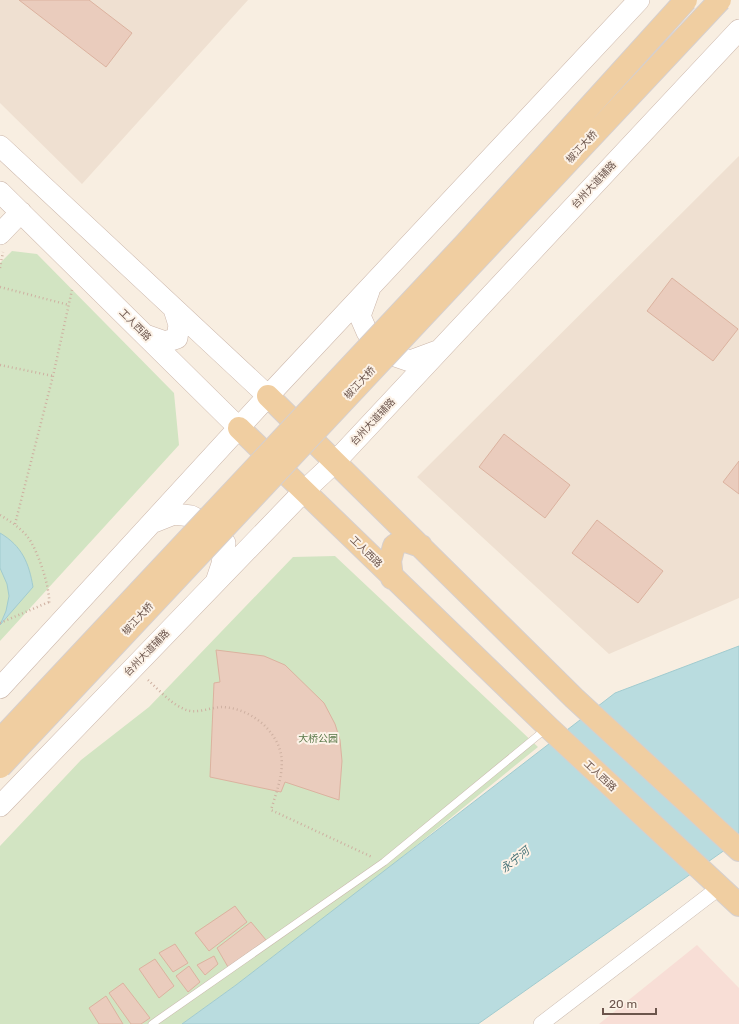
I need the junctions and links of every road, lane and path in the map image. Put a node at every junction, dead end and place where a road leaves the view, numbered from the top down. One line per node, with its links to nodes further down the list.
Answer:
1 (639, 0): 11 (main road)
2 (686, 0): 34 (main road, 椒江大桥, bridge)
3 (720, 0): 35 (main road, 椒江大桥, bridge)
4 (739, 30): 15 (main road, 台州大道辅路)
5 (0, 146): 13 (main road)
6 (0, 192): 7 (main road, 工人西路)
7 (21, 212): 8 (main road); 9 (main road, 工人西路)
8 (0, 234)
9 (77, 268): 12 (path); 14 (main road, 工人西路)
10 (0, 287): 12 (path)
11 (370, 287): 15 (main road); 18 (main road)
12 (69, 305): 17 (path)
13 (174, 309): 14 (main road); 18 (main road)
14 (145, 335): 19 (main road, 工人西路)
15 (440, 350): 20 (main road, 台州大道辅路)
16 (0, 365): 17 (path)
17 (53, 376): 24 (path)
18 (268, 396): 19 (main road); 20 (main road)
19 (239, 428): 21 (main road, 工人西路); 23 (main road)
20 (335, 462): 21 (main road, 台州大道辅路); 25 (main road)
21 (304, 491): 26 (main road, 工人西路); 27 (main road, 台州大道辅路)
22 (0, 515): 24 (path)
23 (153, 523): 27 (main road); 32 (main road)
24 (15, 524): 28 (path)
25 (421, 546): 26 (main road); 37 (main road)
26 (392, 578): 33 (main road, 工人西路)
27 (216, 583): 31 (main road, 台州大道辅路)
28 (50, 602): 29 (path); 30 (path)
29 (49, 609)
30 (0, 623)
31 (133, 666): 36 (main road, 台州大道辅路); 38 (path)
32 (0, 688)
33 (548, 727): 38 (lane); 39 (main road, 工人西路)
34 (0, 740)
35 (0, 766)
36 (0, 806)
37 (739, 850)
38 (384, 862): 41 (lane)
39 (717, 885): 40 (main road, 工人西路); 42 (street)
40 (739, 905)
41 (152, 1024)
42 (541, 1024)

